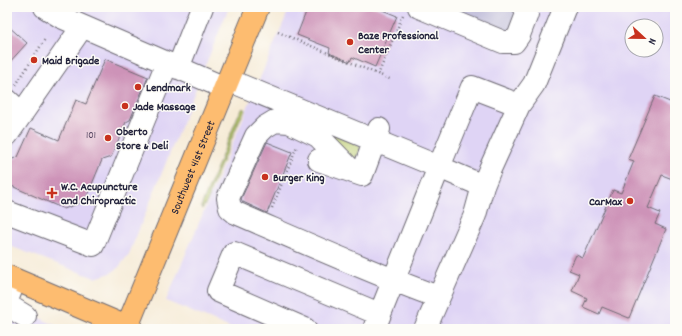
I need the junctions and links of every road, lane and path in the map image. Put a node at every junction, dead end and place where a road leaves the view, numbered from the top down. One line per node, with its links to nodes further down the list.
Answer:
1 (45, 7): 7 (street)
2 (202, 7): 10 (street)
3 (258, 7): 13 (main road, Southwest 41st Street)
4 (524, 7): 6 (street)
5 (565, 7): 15 (street)
6 (411, 11): 11 (path)
7 (82, 27): 10 (street); 14 (street)
8 (278, 32): 11 (path)
9 (45, 39): 14 (path)
10 (172, 66): 13 (street); 24 (street)
11 (378, 75): 12 (path)
12 (392, 80)
13 (226, 84): 18 (street); 30 (main road, Southwest 41st Street)
14 (15, 100): 17 (street)
15 (519, 105): 20 (street); 22 (street)
16 (304, 128): 21 (street); 23 (path); 26 (street)
17 (7, 135)
18 (377, 135): 20 (street); 21 (street)
19 (319, 160): 21 (street)
20 (439, 167): 22 (street); 26 (street)
21 (353, 172)
22 (483, 186): 27 (street)
23 (272, 208)
24 (7, 212)
25 (11, 278): 28 (street); 30 (main road)
26 (393, 280): 27 (street); 29 (street)
27 (438, 297): 32 (street)
28 (7, 300)
29 (376, 321): 31 (street)
30 (128, 328)
31 (306, 329)
32 (425, 329)

